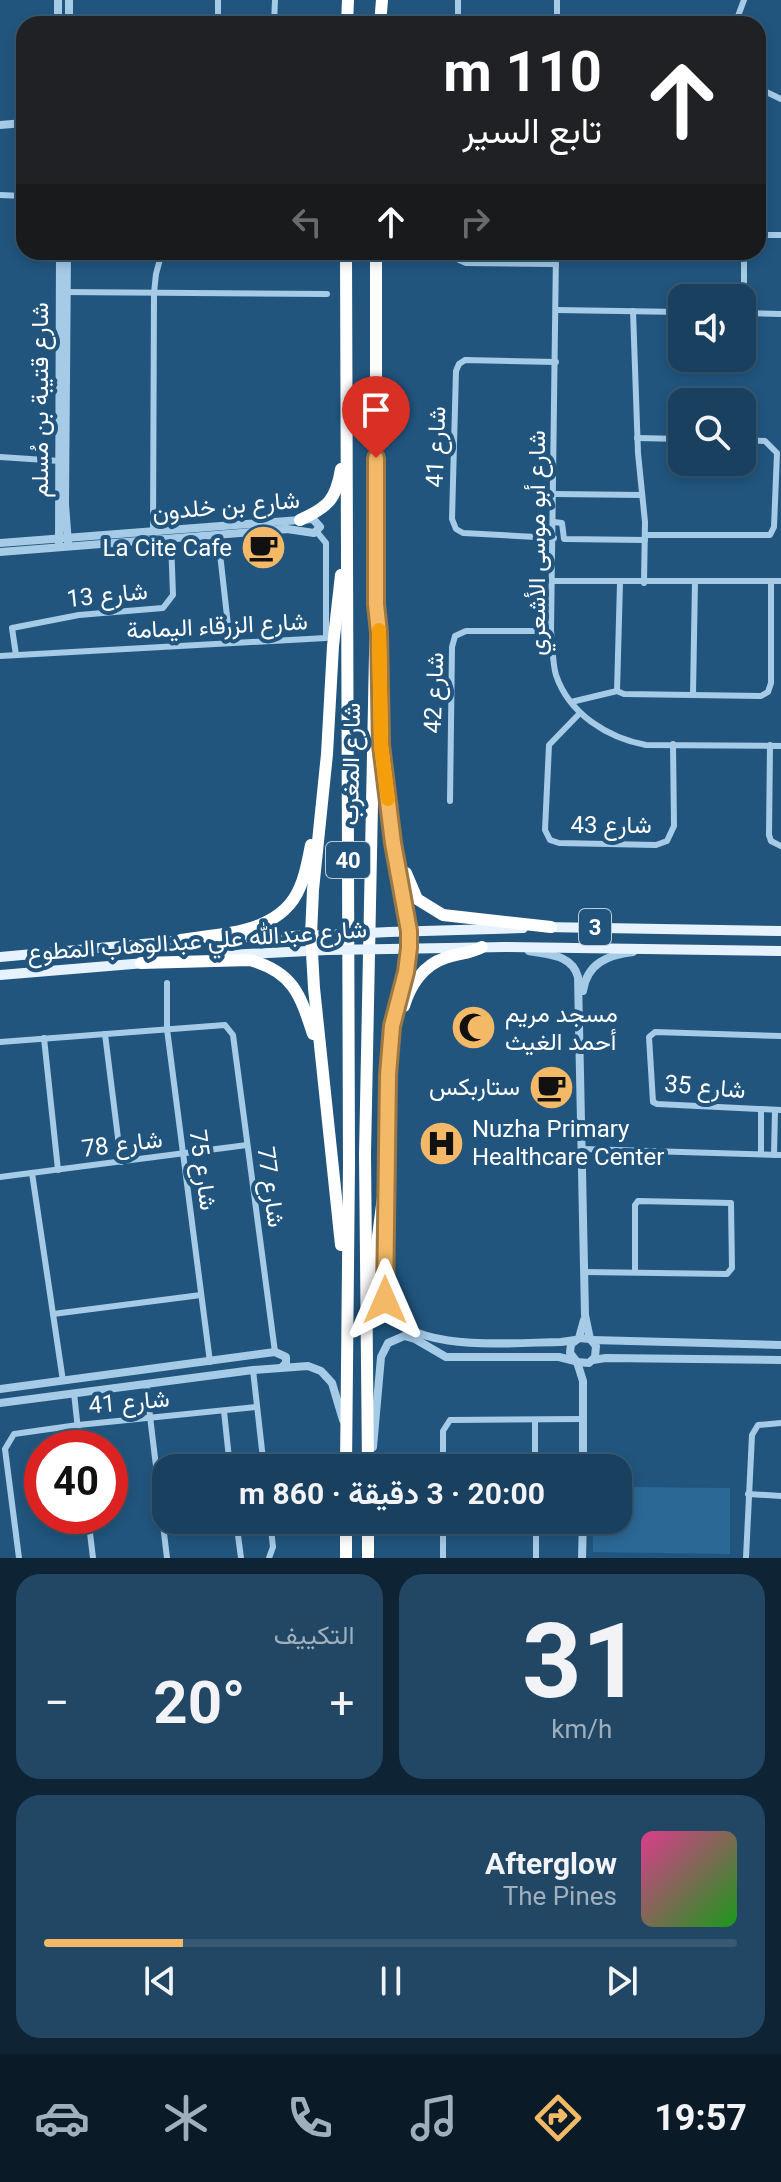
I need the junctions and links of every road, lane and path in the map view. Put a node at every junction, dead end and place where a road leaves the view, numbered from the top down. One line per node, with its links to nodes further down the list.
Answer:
1 (61, 260): 11 (street, شارع قتيبة بن مُسلم)
2 (66, 260): 11 (street, شارع قتيبة بن مُسلم)
3 (160, 260): 12 (street)
4 (346, 260): 20 (highway, شارع المغرب / 40)
5 (376, 260): 46 (highway, شارع المغرب / 40)
6 (459, 260): 9 (street)
7 (556, 260): 9 (street, شارع أبو موسى الأشعري)
8 (744, 260): 10 (street)
9 (556, 264): 14 (street, شارع أبو موسى الأشعري)
10 (743, 284)
11 (63, 292): 12 (street); 25 (street, شارع قتيبة بن مُسلم); 38 (street, شارع قتيبة بن مُسلم)
12 (154, 293): 13 (street); 31 (street)
13 (327, 294)
14 (556, 310): 15 (street); 19 (street, شارع أبو موسى الأشعري)
15 (633, 311): 16 (street); 21 (street)
16 (668, 312)
17 (756, 313): 18 (street)
18 (781, 314)
19 (556, 362): 26 (street, شارع أبو موسى الأشعري); 34 (street, شارع 41)
20 (345, 430): 28 (highway); 32 (highway, شارع المغرب / 40)
21 (637, 438): 22 (street); 27 (street)
22 (668, 439)
23 (756, 441): 35 (street)
24 (0, 457): 25 (street)
25 (60, 461): 38 (street, شارع قتيبة بن مُسلم)
26 (554, 494): 27 (street); 29 (street, شارع أبو موسى الأشعري)
27 (642, 495): 35 (street)
28 (300, 520): 30 (street, شارع بن خلدون); 31 (street, شارع بن خلدون)
29 (554, 522): 34 (street, شارع أبو موسى الأشعري); 35 (street)
30 (317, 532): 33 (street, شارع بن خلدون); 48 (street, شارع الزرقاء اليمامة)
31 (153, 533): 38 (street, شارع بن خلدون)
32 (347, 534): 58 (highway); 99 (highway, شارع المغرب / 40)
33 (218, 536): 36 (street, شارع بن خلدون); 48 (street)
34 (554, 538): 40 (street, شارع أبو موسى الأشعري)
35 (645, 538): 45 (street)
36 (171, 540): 38 (street, شارع بن خلدون); 49 (street, شارع 13)
37 (0, 543): 38 (street, شارع بن خلدون)
38 (64, 543): 39 (street, شارع بن خلدون)
39 (0, 552)
40 (553, 581): 44 (street); 47 (street, شارع أبو موسى الأشعري)
41 (695, 581): 42 (street); 45 (street); 52 (street)
42 (771, 581): 43 (street); 52 (street)
43 (781, 581)
44 (620, 583): 45 (street); 51 (street)
45 (644, 583)
46 (376, 604): 60 (highway); 103 (highway, شارع المغرب / 40)
47 (551, 631): 53 (street, شارع أبو موسى الأشعري); 59 (street, شارع 42)
48 (230, 643): 49 (street, شارع الزرقاء اليمامة)
49 (16, 655): 50 (street, شارع الزرقاء اليمامة)
50 (0, 656)
51 (617, 691): 52 (street); 53 (street)
52 (693, 694)
53 (571, 702): 54 (street, شارع أبو موسى الأشعري)
54 (580, 713): 55 (street, شارع أبو موسى الأشعري); 55 (street, شارع 43)
55 (673, 744): 56 (street, شارع أبو موسى الأشعري)
56 (770, 745): 57 (street, شارع أبو موسى الأشعري); 61 (street)
57 (781, 746)
58 (322, 791): 65 (highway); 66 (highway)
59 (450, 801)
60 (391, 816): 62 (highway); 63 (highway)
61 (781, 846)
62 (551, 927): 63 (main road, شارع عبدالله علي عبدالوهاب المطوع / 3); 64 (main road, شارع عبدالله علي عبدالوهاب المطوع / 3)
63 (409, 931): 65 (main road, شارع عبدالله علي عبدالوهاب المطوع / 3, bridge); 69 (highway)
64 (781, 931)
65 (311, 935): 66 (main road, شارع عبدالله علي عبدالوهاب المطوع / 3); 71 (highway)
66 (181, 940): 73 (main road, شارع عبدالله علي عبدالوهاب المطوع / 3)
67 (482, 947): 68 (main road, شارع عبدالله علي عبدالوهاب المطوع / 3); 69 (main road, شارع عبدالله علي عبدالوهاب المطوع / 3); 83 (highway)
68 (513, 947): 70 (main road, شارع عبدالله علي عبدالوهاب المطوع / 3); 77 (street)
69 (409, 948): 71 (main road, شارع عبدالله علي عبدالوهاب المطوع / 3, bridge); 83 (highway)
70 (666, 949): 72 (main road, شارع عبدالله علي عبدالوهاب المطوع / 3); 77 (street)
71 (312, 950): 74 (main road, شارع عبدالله علي عبدالوهاب المطوع / 3); 84 (highway)
72 (781, 951)
73 (0, 957)
74 (141, 963): 75 (main road, شارع عبدالله علي عبدالوهاب المطوع / 3); 84 (highway)
75 (0, 975)
76 (167, 983): 78 (street, شارع 75)
77 (580, 1008): 88 (street)
78 (167, 1029): 79 (street); 87 (street, شارع 77); 89 (street, شارع 75)
79 (105, 1034): 81 (street); 92 (street)
80 (781, 1036): 85 (street, شارع 35)
81 (44, 1038): 82 (street); 93 (street)
82 (0, 1042)
83 (390, 1052): 96 (highway)
84 (321, 1058): 99 (highway)
85 (761, 1109): 86 (street, شارع 35); 90 (street, شارع 35)
86 (778, 1110): 91 (street, شارع 35)
87 (247, 1145): 89 (street, شارع 78); 108 (street, شارع 77)
88 (583, 1149): 90 (street); 98 (street)
89 (183, 1154): 92 (street, شارع 78); 100 (street, شارع 75)
90 (761, 1154): 91 (street)
91 (777, 1155)
92 (121, 1162): 93 (street, شارع 78)
93 (58, 1170): 94 (street, شارع 78)
94 (32, 1173): 95 (street, شارع 78); 101 (street)
95 (0, 1177)
96 (384, 1189): 103 (highway); 106 (street)
97 (635, 1271): 97 (street); 98 (street)
98 (585, 1272): 102 (street)
99 (347, 1288): 134 (highway, شارع المغرب / 40)
100 (201, 1295): 101 (street); 113 (street, شارع 75)
101 (53, 1314): 118 (street)
102 (585, 1315): 104 (street); 105 (street)
103 (367, 1321): 138 (highway, شارع المغرب / 40)
104 (577, 1339): 105 (street); 106 (street); 111 (street)
105 (591, 1339): 107 (street); 112 (street)
106 (450, 1341): 109 (street)
107 (781, 1345)
108 (275, 1352): 113 (street); 114 (street)
109 (451, 1357): 111 (street); 139 (street)
110 (781, 1360): 112 (street)
111 (576, 1361): 112 (street); 119 (street)
112 (591, 1361): 119 (street)
113 (210, 1362): 116 (street)
114 (281, 1367): 115 (street); 134 (street)
115 (253, 1370): 120 (street); 126 (street)
116 (120, 1373): 117 (street); 121 (street)
117 (103, 1376): 118 (street); 123 (street)
118 (63, 1381): 122 (street)
119 (583, 1381): 129 (street)
120 (146, 1383): 121 (street); 128 (street)
121 (124, 1386): 123 (street)
122 (0, 1389)
123 (102, 1389): 124 (street)
124 (74, 1393): 125 (street); 132 (street)
125 (0, 1403)
126 (257, 1407): 127 (street, شارع 41); 136 (street)
127 (224, 1411): 128 (street, شارع 41); 135 (street)
128 (150, 1419): 132 (street, شارع 41); 156 (street)
129 (583, 1419): 130 (street); 142 (street)
130 (535, 1420): 140 (street); 141 (street)
131 (781, 1423): 143 (street)
132 (78, 1425): 133 (street); 154 (street, شارع 41)
133 (78, 1430)
134 (346, 1434): 137 (highway, شارع المغرب / 40)
135 (229, 1454)
136 (262, 1454)
137 (346, 1454)
138 (370, 1454)
139 (371, 1454)
140 (443, 1454)
141 (535, 1454)
142 (583, 1454)
143 (748, 1494): 144 (street); 163 (street)
144 (781, 1496)
145 (90, 1534): 155 (street)
146 (238, 1534): 157 (street)
147 (270, 1534): 153 (street)
148 (346, 1534): 158 (highway)
149 (368, 1534): 159 (highway)
150 (443, 1534): 160 (street)
151 (536, 1534): 161 (street)
152 (583, 1534): 162 (street)
153 (270, 1556)
154 (19, 1558)
155 (93, 1558)
156 (167, 1558)
157 (241, 1558)
158 (346, 1558)
159 (368, 1558)
160 (443, 1558)
161 (536, 1558)
162 (582, 1558)
163 (746, 1558)

